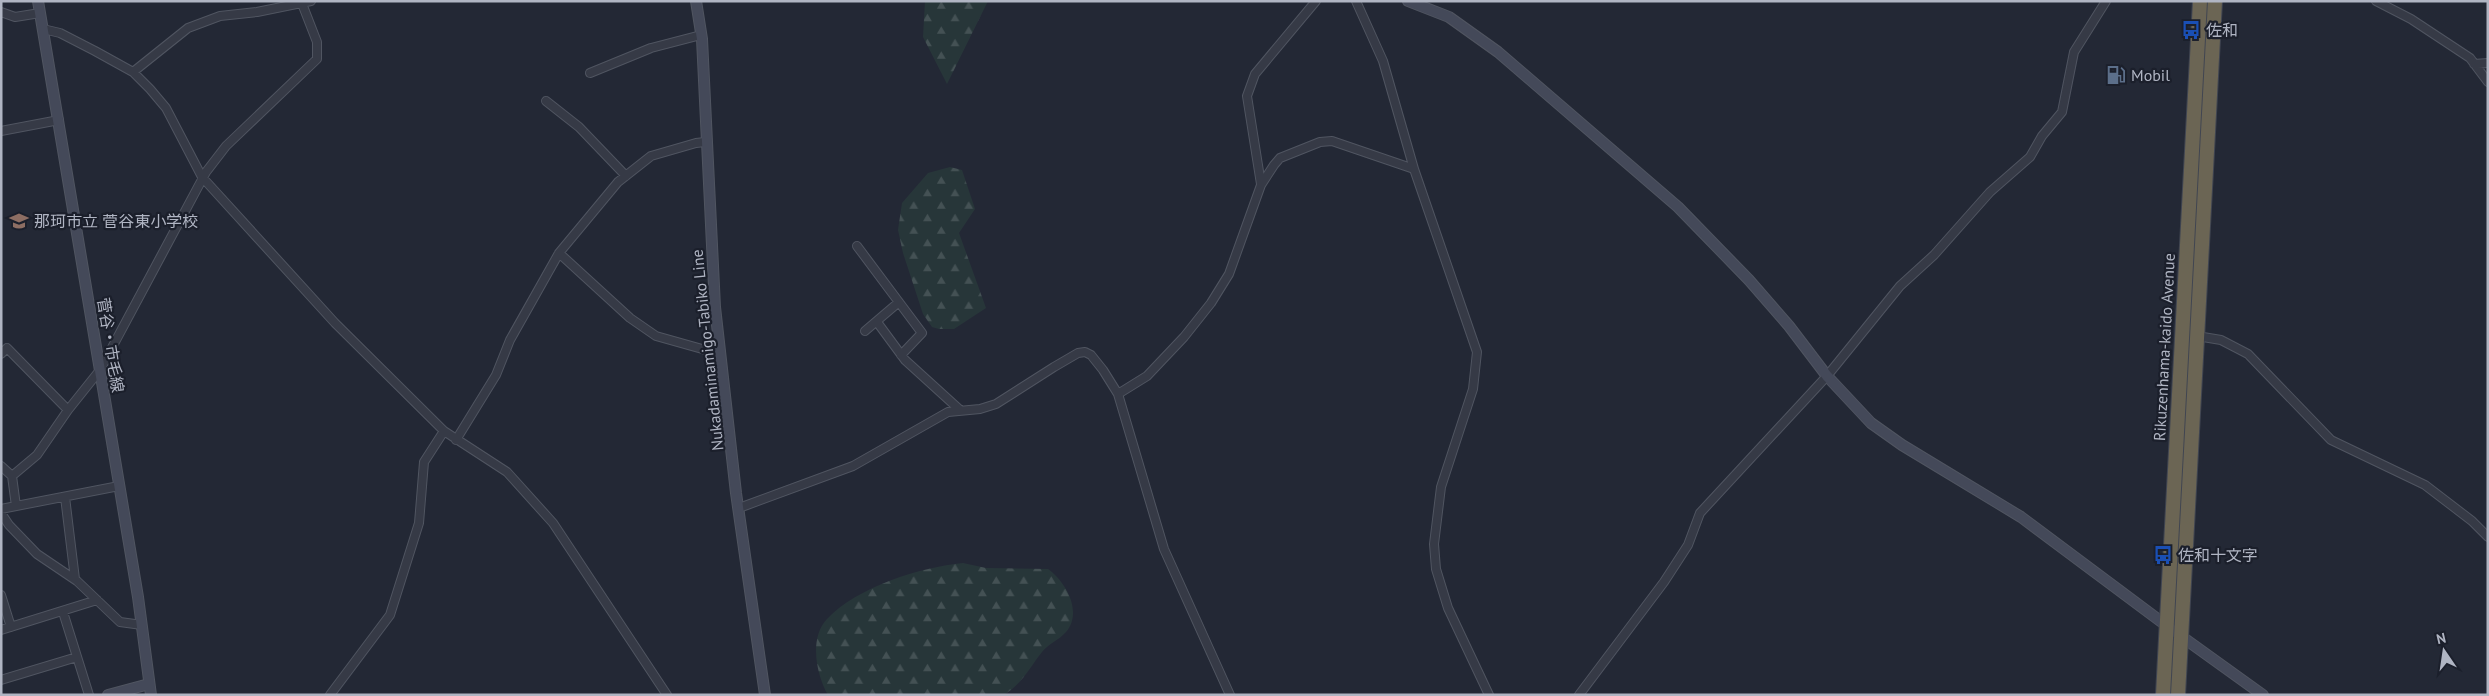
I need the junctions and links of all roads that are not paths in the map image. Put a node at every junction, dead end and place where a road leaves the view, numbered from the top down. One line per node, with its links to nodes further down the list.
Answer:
1 (38, 1): 13 (street, 菅谷・市毛線)
2 (311, 1): 11 (street)
3 (696, 1): 15 (street, Nukadaminamigo-Tabiko Line)
4 (1316, 1): 28 (street)
5 (1356, 1): 25 (street)
6 (1408, 1): 39 (street)
7 (2106, 1): 39 (street)
8 (2200, 1): 58 (highway, Rikuzenhama-kaido Avenue)
9 (2215, 1): 34 (highway, Rikuzenhama-kaido Avenue)
10 (2376, 1): 17 (street)
11 (301, 3): 18 (street); 27 (street)
12 (1, 12): 13 (street)
13 (40, 13): 14 (street, 菅谷・市毛線)
14 (43, 29): 18 (street); 22 (street, 菅谷・市毛線)
15 (701, 36): 19 (street); 24 (street, Nukadaminamigo-Tabiko Line)
16 (2488, 63): 17 (street)
17 (2474, 64): 20 (street)
18 (133, 72): 27 (street)
19 (590, 73)
20 (2488, 82)
21 (546, 101): 26 (street)
22 (59, 120): 23 (street); 38 (street, 菅谷・市毛線)
23 (1, 131)
24 (705, 142): 26 (street); 36 (street, Nukadaminamigo-Tabiko Line)
25 (1414, 169): 28 (street); 72 (street)
26 (626, 176): 30 (street)
27 (202, 177): 38 (street); 43 (street)
28 (1261, 185): 40 (street)
29 (858, 246): 31 (street)
30 (559, 253): 36 (street); 44 (street)
31 (900, 302): 32 (street); 37 (street)
32 (877, 322): 33 (street); 37 (street)
33 (865, 331)
34 (2197, 336): 52 (street); 61 (highway, Rikuzenhama-kaido Avenue)
35 (1, 354): 41 (street)
36 (720, 354): 50 (street, Nukadaminamigo-Tabiko Line)
37 (901, 355): 42 (street)
38 (100, 370): 41 (street); 47 (street, 菅谷・市毛線)
39 (1826, 376): 58 (street); 73 (street)
40 (1118, 394): 42 (street); 71 (street)
41 (68, 410): 46 (street)
42 (960, 410): 50 (street)
43 (444, 431): 44 (street); 68 (street)
44 (456, 440): 69 (street)
45 (1, 466): 46 (street)
46 (12, 476): 49 (street)
47 (119, 486): 48 (street); 57 (street, 菅谷・市毛線)
48 (65, 497): 49 (street); 53 (street)
49 (16, 506): 51 (street)
50 (739, 508): 70 (street, Nukadaminamigo-Tabiko Line)
51 (1, 511): 53 (street)
52 (2488, 538)
53 (75, 579): 55 (street)
54 (1, 595): 59 (street)
55 (97, 600): 56 (street); 57 (street)
56 (63, 612): 59 (street); 62 (street)
57 (142, 625): 64 (street, 菅谷・市毛線)
58 (2166, 626): 61 (street); 74 (highway, Rikuzenhama-kaido Avenue)
59 (11, 627): 60 (street)
60 (1, 630)
61 (2181, 636): 75 (highway, Rikuzenhama-kaido Avenue); 76 (street)
62 (77, 657): 63 (street); 65 (street)
63 (1, 680)
64 (149, 684): 66 (street); 67 (street, 菅谷・市毛線)
65 (89, 695)
66 (108, 695)
67 (150, 695)
68 (330, 695)
69 (667, 695)
70 (765, 695)
71 (1230, 695)
72 (1489, 695)
73 (1580, 695)
74 (2163, 695)
75 (2178, 695)
76 (2263, 695)

